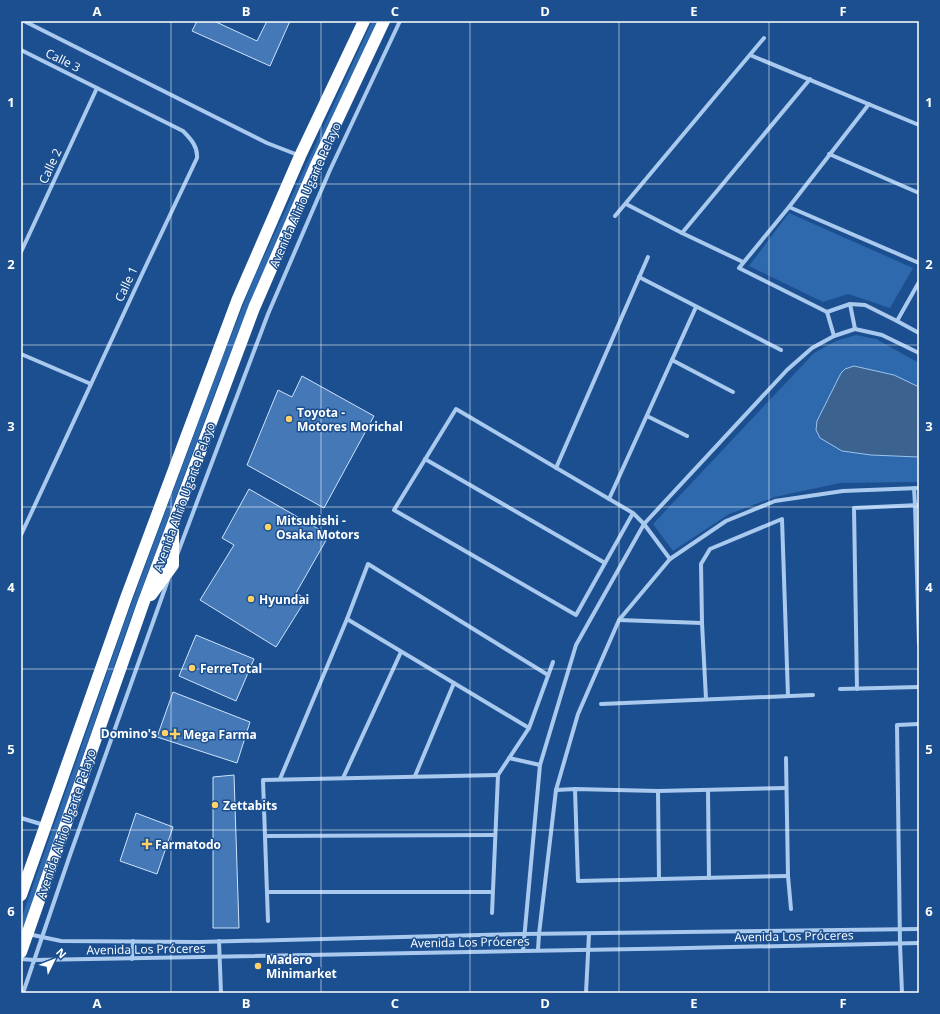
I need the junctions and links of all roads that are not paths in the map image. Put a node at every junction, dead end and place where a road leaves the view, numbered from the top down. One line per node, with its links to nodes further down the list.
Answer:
1 (24, 21): 13 (street)
2 (384, 21): 47 (highway, Avenida Alirio Ugarte Pelayo)
3 (400, 21): 52 (street, Avenida Alirio Ugarte Pelayo)
4 (362, 23): 13 (highway, Avenida Alirio Ugarte Pelayo)
5 (764, 38): 7 (street)
6 (21, 50): 9 (street, Calle 3)
7 (750, 54): 8 (street); 15 (street)
8 (810, 79): 10 (street); 18 (street)
9 (97, 88): 19 (street, Calle 2); 36 (street, Calle 1)
10 (869, 104): 11 (street); 12 (street)
11 (919, 125)
12 (830, 154): 14 (street); 16 (street)
13 (300, 156): 84 (highway, Avenida Alirio Ugarte Pelayo)
14 (919, 193)
15 (626, 204): 17 (street); 18 (street)
16 (789, 207): 21 (street); 22 (street)
17 (616, 216)
18 (682, 233): 21 (street)
19 (21, 252)
20 (648, 257): 23 (street)
21 (744, 262): 27 (street)
22 (919, 263)
23 (639, 277): 26 (street); 41 (street)
24 (919, 282): 28 (street)
25 (850, 304): 27 (street); 28 (street); 29 (street)
26 (696, 306): 32 (street); 35 (street)
27 (827, 312): 31 (street)
28 (896, 321): 30 (street)
29 (855, 329): 31 (street); 33 (street)
30 (919, 333)
31 (834, 336): 48 (street)
32 (781, 350)
33 (919, 353)
34 (21, 354): 36 (street)
35 (672, 360): 37 (street); 38 (street)
36 (91, 384): 49 (street, Calle 1)
37 (733, 392)
38 (647, 416): 39 (street); 44 (street)
39 (687, 436)
40 (426, 459): 41 (street); 51 (street); 51 (street)
41 (556, 468): 44 (street)
42 (914, 488): 43 (street); 45 (street); 50 (street)
43 (919, 488)
44 (609, 499): 46 (street)
45 (917, 505): 57 (street); 64 (street)
46 (633, 513): 48 (street); 51 (street)
47 (173, 524): 52 (highway); 53 (highway, Avenida Alirio Ugarte Pelayo)
48 (644, 524): 50 (street); 73 (street)
49 (21, 535)
50 (670, 559): 55 (street)
51 (605, 563)
52 (174, 565): 53 (highway); 102 (street, Avenida Alirio Ugarte Pelayo)
53 (143, 604): 98 (highway, Avenida Alirio Ugarte Pelayo)
54 (347, 619): 58 (street); 60 (street); 77 (street)
55 (619, 620): 56 (street); 80 (street)
56 (702, 623): 66 (street); 67 (street)
57 (919, 644)
58 (401, 652): 61 (street); 76 (street)
59 (553, 662): 60 (street)
60 (548, 674): 70 (street)
61 (454, 683): 70 (street); 75 (street)
62 (919, 687): 64 (street)
63 (840, 689): 64 (street)
64 (857, 689)
65 (813, 694): 66 (street)
66 (788, 696): 67 (street)
67 (706, 700): 68 (street)
68 (601, 704)
69 (919, 724): 96 (street)
70 (529, 728): 71 (street)
71 (509, 758): 73 (street); 74 (street)
72 (786, 758): 78 (street)
73 (540, 765): 99 (street)
74 (498, 775): 75 (street); 85 (street)
75 (415, 776): 76 (street)
76 (343, 778): 77 (street)
77 (280, 779): 86 (street)
78 (786, 788): 81 (street); 87 (street)
79 (575, 789): 80 (street); 82 (street); 89 (street)
80 (556, 790): 100 (street)
81 (708, 790): 82 (street); 88 (street)
82 (658, 791): 89 (street)
83 (21, 818): 84 (street)
84 (45, 825): 92 (highway, Avenida Alirio Ugarte Pelayo)
85 (495, 835): 86 (street); 91 (street)
86 (265, 836): 90 (street)
87 (788, 876): 88 (street); 93 (street)
88 (709, 878): 89 (street)
89 (659, 879)
90 (267, 892): 91 (street); 95 (street)
91 (492, 892): 94 (street)
92 (21, 895)
93 (791, 909)
94 (492, 914)
95 (268, 921)
96 (900, 929): 97 (street, Avenida Los Próceres); 101 (street, Avenida Los Próceres); 105 (street)
97 (919, 929)
98 (27, 934): 102 (street, Avenida Los Próceres); 110 (highway, Avenida Alirio Ugarte Pelayo)
99 (523, 934): 100 (street, Avenida Los Próceres); 104 (street, Avenida Los Próceres); 109 (street)
100 (539, 934): 101 (street, Avenida Los Próceres); 108 (street)
101 (589, 934): 107 (street)
102 (42, 937): 103 (street, Avenida Los Próceres); 114 (street, Avenida Alirio Ugarte Pelayo)
103 (133, 941): 104 (street, Avenida Los Próceres); 113 (street)
104 (219, 942): 111 (street)
105 (900, 944): 106 (street, Avenida Los Próceres); 107 (street, Avenida Los Próceres); 118 (street)
106 (919, 944)
107 (588, 949): 108 (street, Avenida Los Próceres); 117 (street)
108 (538, 950): 109 (street, Avenida Los Próceres)
109 (523, 951): 111 (street, Avenida Los Próceres)
110 (21, 952)
111 (220, 958): 113 (street, Avenida Los Próceres); 116 (street)
112 (21, 959): 114 (street, Avenida Los Próceres)
113 (132, 959): 114 (street, Avenida Los Próceres)
114 (34, 960): 115 (street, Avenida Alirio Ugarte Pelayo)
115 (22, 993)
116 (221, 993)
117 (586, 993)
118 (902, 993)

